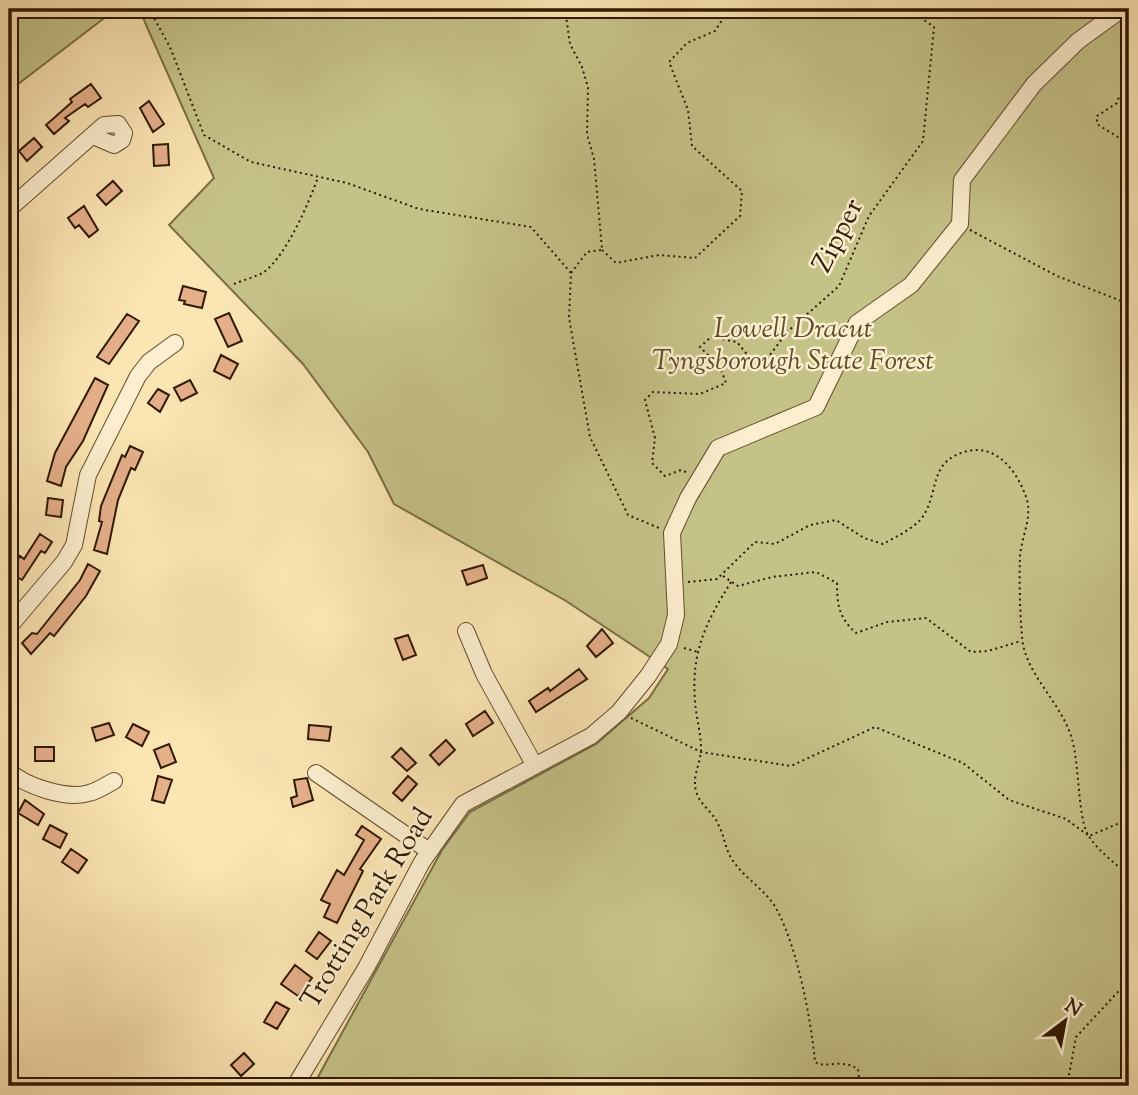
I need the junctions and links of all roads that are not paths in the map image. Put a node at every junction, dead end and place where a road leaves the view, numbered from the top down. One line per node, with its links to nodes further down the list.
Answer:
1 (1122, 9): 7 (street, Trotting Park Road)
2 (93, 136): 3 (street)
3 (9, 209)
4 (175, 344): 5 (street)
5 (9, 627)
6 (466, 631): 7 (street)
7 (535, 766): 11 (street, Trotting Park Road)
8 (9, 771): 10 (street)
9 (316, 773): 11 (street)
10 (114, 781)
11 (429, 850): 12 (street, Trotting Park Road)
12 (295, 1086)

